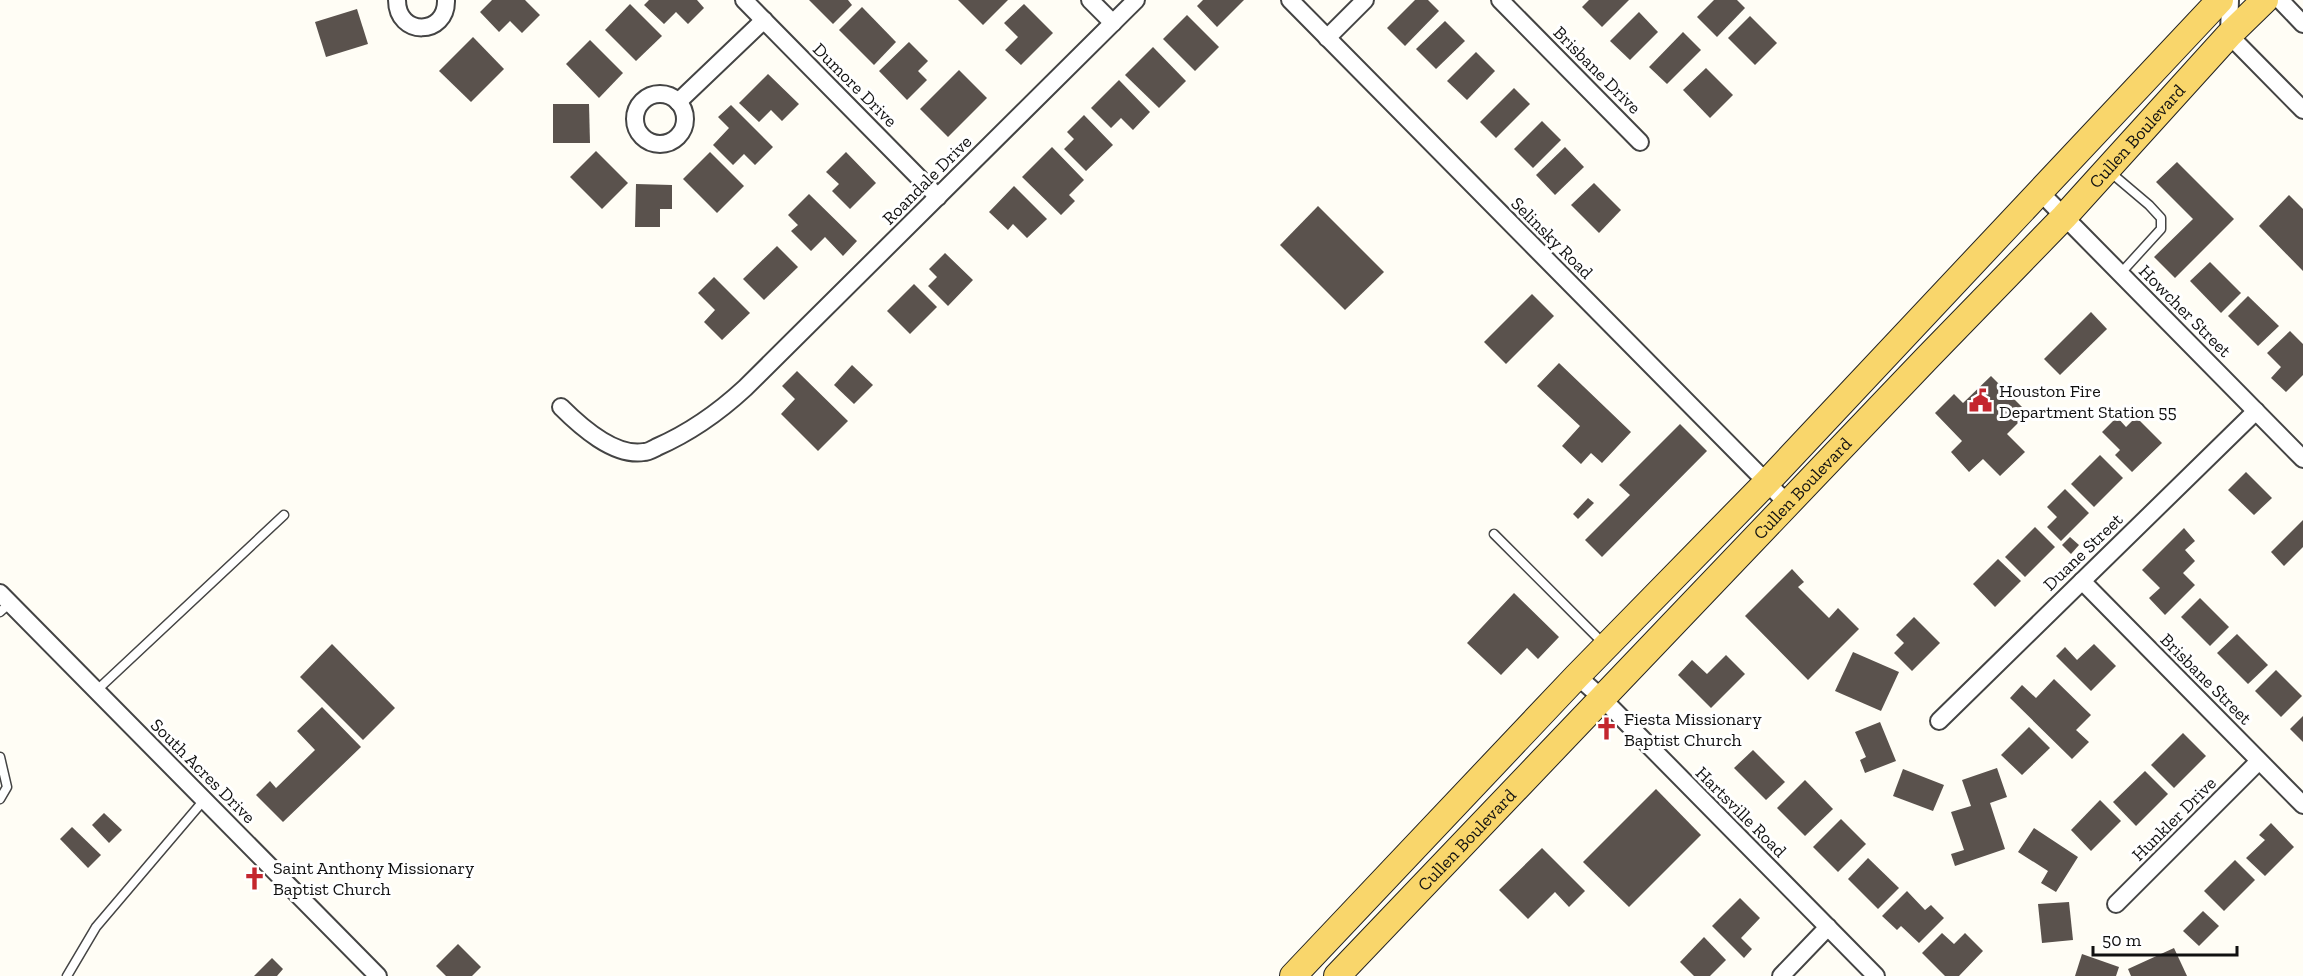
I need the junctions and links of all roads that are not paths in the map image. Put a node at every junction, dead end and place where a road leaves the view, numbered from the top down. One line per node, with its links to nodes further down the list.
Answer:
1 (397, 0): 2 (street)
2 (446, 0)
3 (744, 0): 13 (street, Dumore Drive)
4 (1090, 0): 14 (street)
5 (1136, 0): 14 (street, Roandale Drive)
6 (1290, 0): 17 (street, Selinsky Road)
7 (1365, 0): 17 (street)
8 (1500, 0): 20 (street, Brisbane Drive)
9 (2220, 0): 22 (main road, Cullen Boulevard)
10 (2230, 0): 16 (street)
11 (2265, 0): 16 (main road, Cullen Boulevard)
12 (2280, 0): 15 (street)
13 (764, 20): 18 (street); 23 (street, Dumore Drive)
14 (1113, 23): 23 (street, Roandale Drive)
15 (2303, 24)
16 (2229, 35): 19 (street); 21 (main road, Cullen Boulevard)
17 (1327, 38): 31 (street, Selinsky Road)
18 (678, 102)
19 (2303, 110)
20 (1640, 142)
21 (2106, 170): 24 (main road, Cullen Boulevard); 25 (lane)
22 (2038, 191): 24 (street, Howcher Street); 26 (main road, Cullen Boulevard)
23 (938, 197): 28 (street, Roandale Drive)
24 (2064, 217): 25 (street, Howcher Street); 27 (main road, Cullen Boulevard)
25 (2120, 274): 29 (street, Howcher Street)
26 (1905, 334): 27 (main road); 31 (main road, Cullen Boulevard)
27 (1927, 358): 32 (main road, Cullen Boulevard)
28 (561, 407)
29 (2256, 411): 30 (street, Howcher Street); 35 (street, Duane Street)
30 (2303, 459)
31 (1767, 482): 32 (street, Selinsky Road); 37 (main road, Cullen Boulevard)
32 (1787, 503): 40 (main road, Cullen Boulevard)
33 (285, 515): 39 (lane)
34 (1494, 534): 37 (lane)
35 (2082, 581): 41 (street, Duane Street); 43 (street, Brisbane Street)
36 (3, 603): 39 (street, South Acres Drive)
37 (1607, 646): 38 (main road, Cullen Boulevard)
38 (1577, 676): 40 (street, Hartsville Road); 47 (main road, Cullen Boulevard)
39 (96, 691): 45 (street, South Acres Drive)
40 (1603, 699): 48 (main road, Cullen Boulevard); 50 (street, Hartsville Road)
41 (1939, 722)
42 (0, 757): 44 (lane)
43 (2259, 761): 46 (street, Brisbane Street); 49 (street, Hunkler Drive)
44 (0, 799)
45 (204, 800): 51 (lane); 52 (street, South Acres Drive)
46 (2303, 805)
47 (1416, 848): 48 (main road); 53 (main road, Cullen Boulevard)
48 (1439, 871): 54 (main road, Cullen Boulevard)
49 (2116, 904)
50 (1828, 927): 55 (street); 56 (street, Hartsville Road)
51 (67, 976)
52 (378, 976)
53 (1293, 976)
54 (1337, 976)
55 (1781, 976)
56 (1876, 976)

